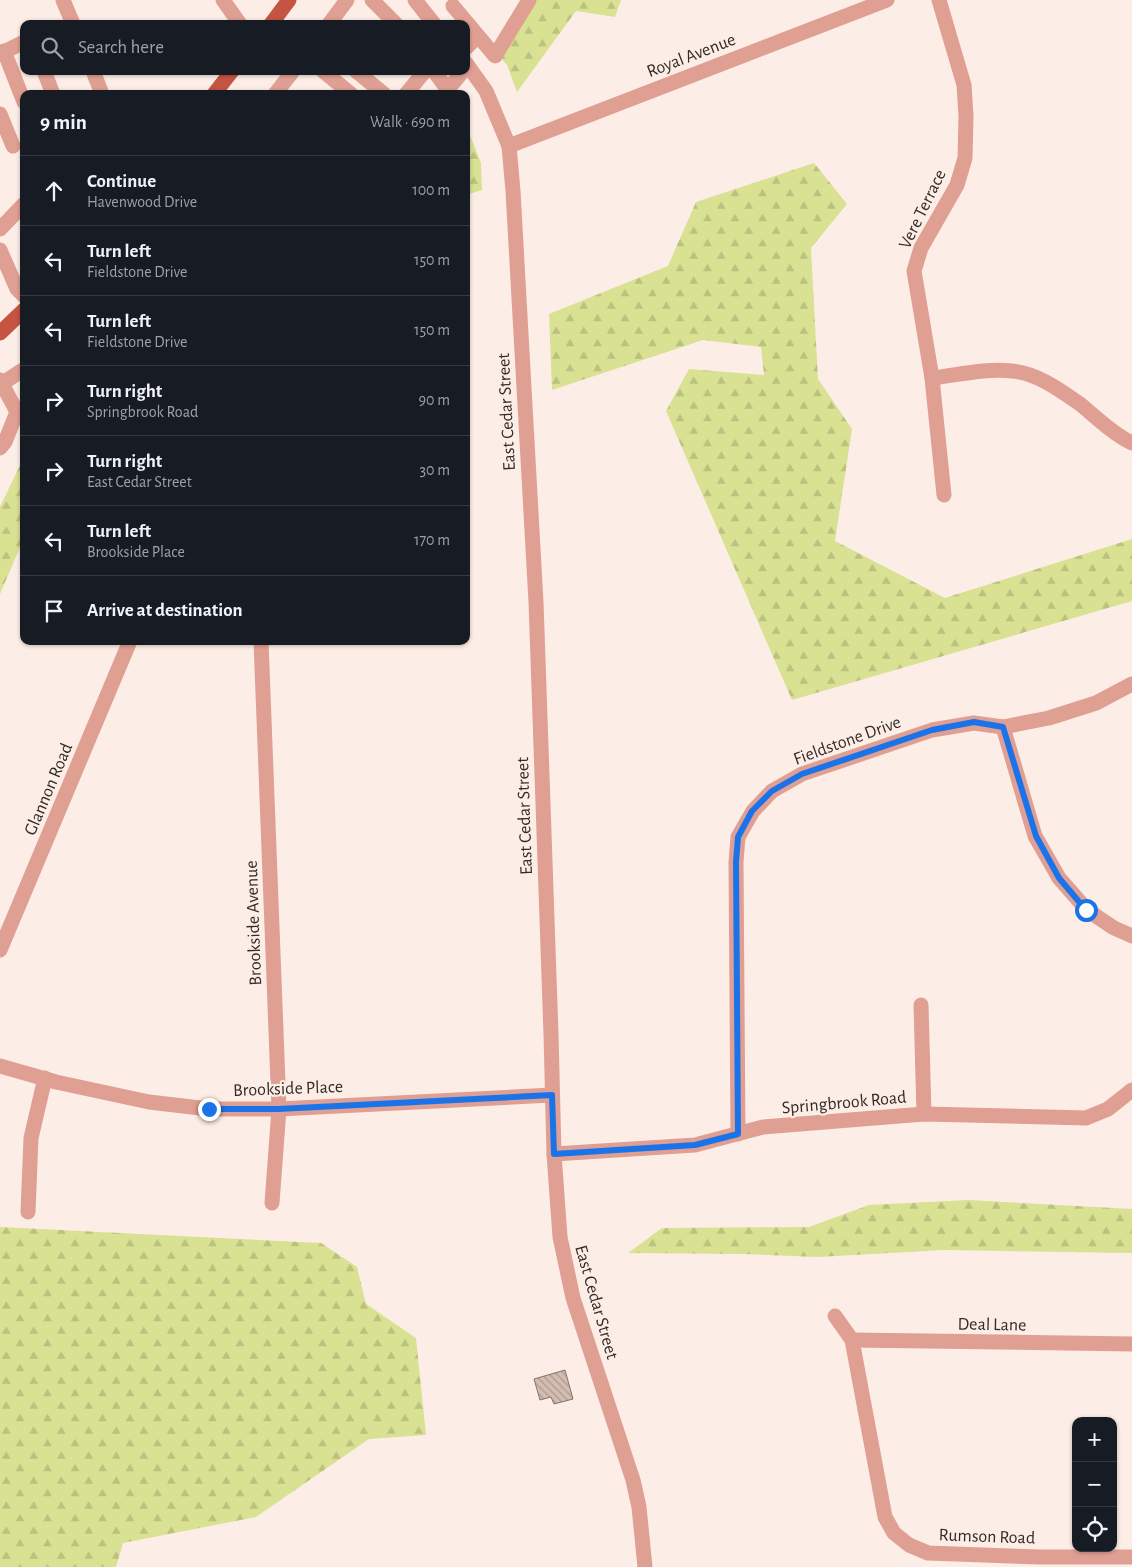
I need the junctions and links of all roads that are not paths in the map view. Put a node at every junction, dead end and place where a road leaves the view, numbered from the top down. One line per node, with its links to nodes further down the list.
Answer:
1 (63, 0): 11 (street)
2 (223, 0): 12 (street)
3 (289, 0): 13 (main road)
4 (347, 0): 14 (street)
5 (372, 0): 15 (street)
6 (415, 0): 16 (street)
7 (529, 0): 24 (street)
8 (887, 0): 48 (street, Royal Avenue)
9 (939, 0): 56 (street, Vere Terrace)
10 (454, 3): 17 (street); 18 (street)
11 (68, 20)
12 (237, 20)
13 (274, 20)
14 (332, 20)
15 (392, 20)
16 (432, 20)
17 (439, 20)
18 (466, 20)
19 (470, 25): 20 (street)
20 (478, 36): 22 (street); 24 (street)
21 (20, 44): 23 (street)
22 (470, 44)
23 (2, 52): 45 (street)
24 (495, 56): 25 (street)
25 (470, 68)
26 (470, 72): 48 (street, East Cedar Street)
27 (46, 75): 36 (street)
28 (95, 75): 37 (street)
29 (229, 75): 38 (main road)
30 (290, 75): 39 (street)
31 (328, 75): 40 (street)
32 (361, 75): 41 (street)
33 (422, 75): 42 (street)
34 (436, 75): 43 (street)
35 (462, 75): 44 (street)
36 (51, 90)
37 (100, 90)
38 (219, 90)
39 (278, 90)
40 (346, 90)
41 (379, 90)
42 (409, 90)
43 (445, 90)
44 (448, 90)
45 (20, 93)
46 (0, 114): 47 (street)
47 (13, 146)
48 (509, 146): 72 (street, East Cedar Street)
49 (20, 208): 50 (street)
50 (0, 229)
51 (0, 250): 52 (street)
52 (20, 292)
53 (20, 314): 54 (main road)
54 (0, 333)
55 (20, 372): 57 (street)
56 (932, 378): 59 (street); 61 (street, Vere Terrace)
57 (2, 388): 58 (street)
58 (20, 410): 60 (street)
59 (1132, 443)
60 (0, 448)
61 (944, 495)
62 (128, 645): 67 (street, Glannon Road)
63 (261, 645): 73 (street, Brookside Avenue)
64 (1132, 684): 65 (street, Fieldstone Drive)
65 (1003, 727): 66 (street); 75 (street, Fieldstone Drive)
66 (1132, 936)
67 (0, 950)
68 (921, 1005): 74 (street)
69 (0, 1066): 70 (street, Brookside Place)
70 (45, 1078): 73 (street, Brookside Place); 78 (street)
71 (1132, 1090): 74 (street, Springbrook Road)
72 (552, 1095): 73 (street, Brookside Place); 76 (street, East Cedar Street)
73 (278, 1109): 77 (street, Brookside Avenue)
74 (924, 1114): 75 (street, Springbrook Road)
75 (738, 1134): 76 (street, Springbrook Road)
76 (554, 1154): 84 (street, East Cedar Street)
77 (272, 1203)
78 (28, 1212)
79 (835, 1316): 80 (street)
80 (852, 1340): 81 (street, Deal Lane); 83 (street, Rumson Road)
81 (1132, 1344)
82 (1132, 1557): 83 (street, Rumson Road)
83 (1038, 1562)
84 (645, 1567)

